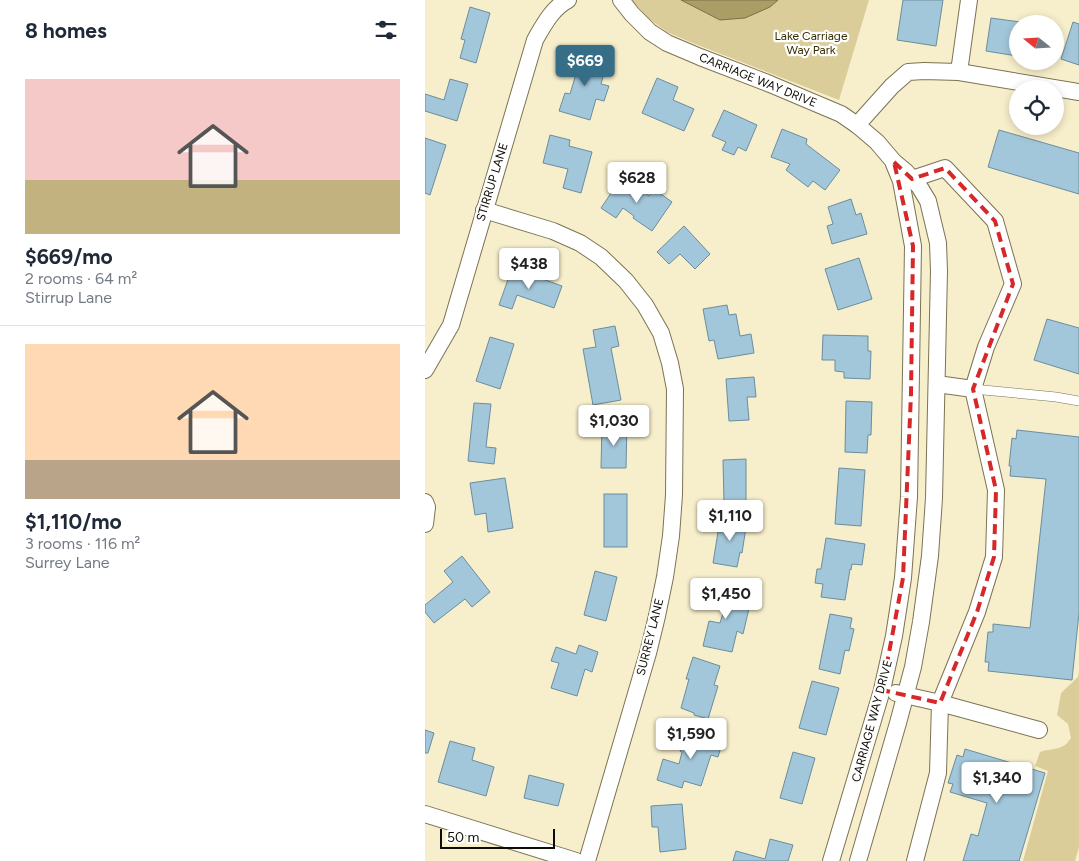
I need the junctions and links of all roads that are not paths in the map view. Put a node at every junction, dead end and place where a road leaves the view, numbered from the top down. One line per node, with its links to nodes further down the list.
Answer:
1 (568, 0): 9 (street, STIRRUP LANE)
2 (621, 0): 6 (street, CARRIAGE WAY DRIVE)
3 (969, 0): 4 (street)
4 (959, 72): 5 (street); 6 (street)
5 (1079, 92)
6 (857, 125): 7 (street, CARRIAGE WAY DRIVE)
7 (894, 162): 8 (street, CARRIAGE WAY DRIVE); 10 (street, CARRIAGE WAY DRIVE)
8 (913, 179): 11 (street, CARRIAGE WAY DRIVE); 14 (street)
9 (484, 210): 12 (street, STIRRUP LANE); 26 (street, SURREY LANE)
10 (913, 298): 11 (street); 18 (street, CARRIAGE WAY DRIVE)
11 (939, 298): 13 (street, CARRIAGE WAY DRIVE)
12 (425, 370)
13 (937, 384): 14 (street); 19 (street, CARRIAGE WAY DRIVE)
14 (973, 388): 15 (lane); 22 (street)
15 (1079, 401)
16 (425, 502): 17 (street)
17 (425, 524)
18 (903, 578): 19 (street); 20 (street, CARRIAGE WAY DRIVE)
19 (927, 581): 21 (street, CARRIAGE WAY DRIVE)
20 (882, 690): 21 (street); 27 (street, CARRIAGE WAY DRIVE)
21 (905, 694): 22 (street); 28 (street, CARRIAGE WAY DRIVE)
22 (940, 703): 23 (street); 29 (street)
23 (1039, 730)
24 (425, 814): 25 (street)
25 (576, 861)
26 (587, 861)
27 (831, 861)
28 (858, 861)
29 (915, 861)

